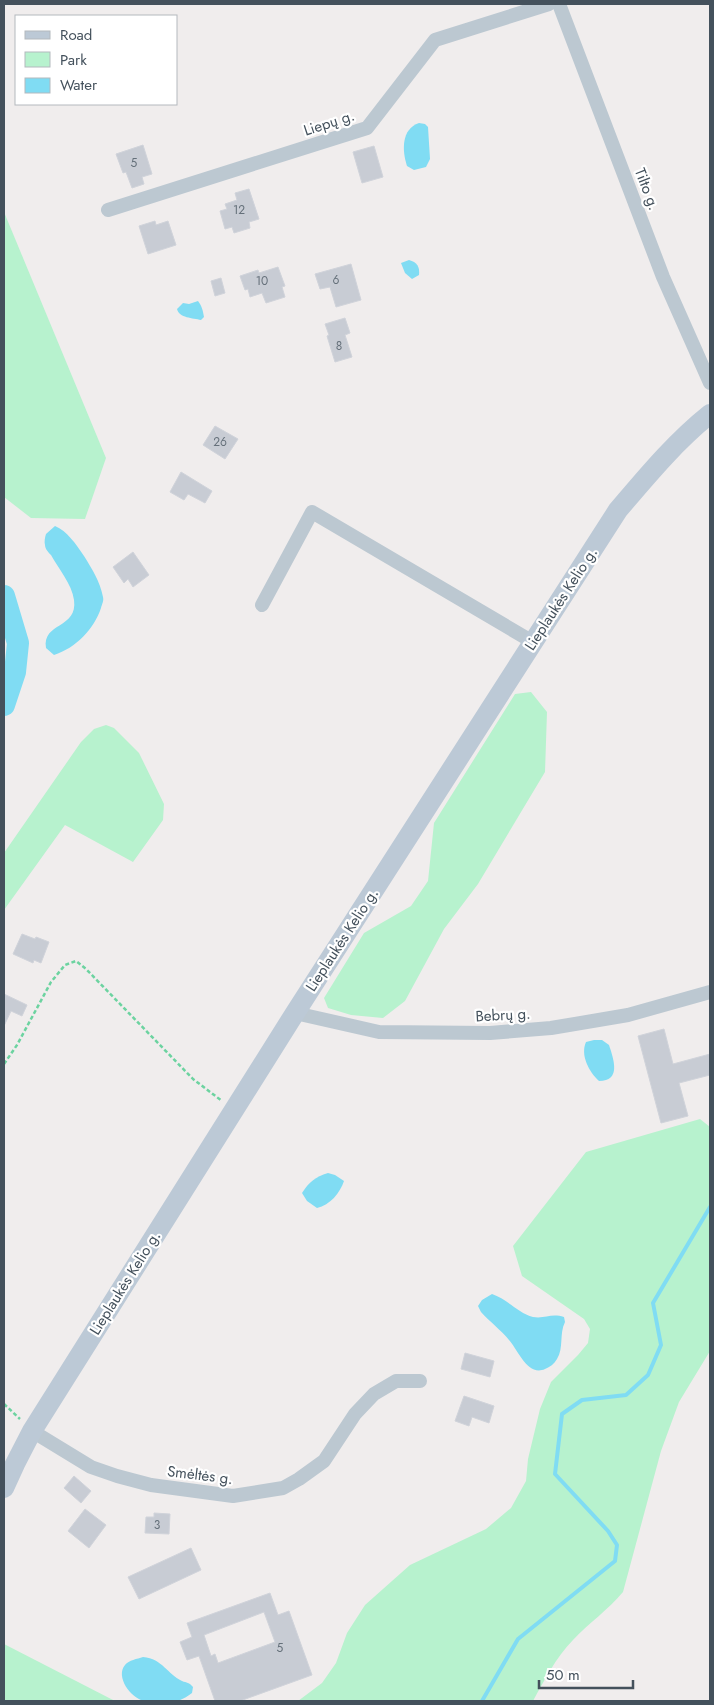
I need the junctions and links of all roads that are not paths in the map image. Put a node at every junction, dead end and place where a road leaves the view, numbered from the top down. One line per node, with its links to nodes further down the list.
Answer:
1 (549, 4): 3 (street, Liepų g.)
2 (558, 4): 4 (street, Tilto g.)
3 (108, 210)
4 (710, 383)
5 (710, 414): 7 (main road, Lieplaukės Kelio g.)
6 (262, 605): 7 (street)
7 (533, 642): 9 (main road, Lieplaukės Kelio g.)
8 (710, 992): 9 (street, Bebrų g.)
9 (295, 1013): 11 (main road, Lieplaukės Kelio g.)
10 (420, 1381): 11 (street, Smėltės g.)
11 (32, 1430): 12 (main road, Lieplaukės Kelio g.)
12 (4, 1488)

